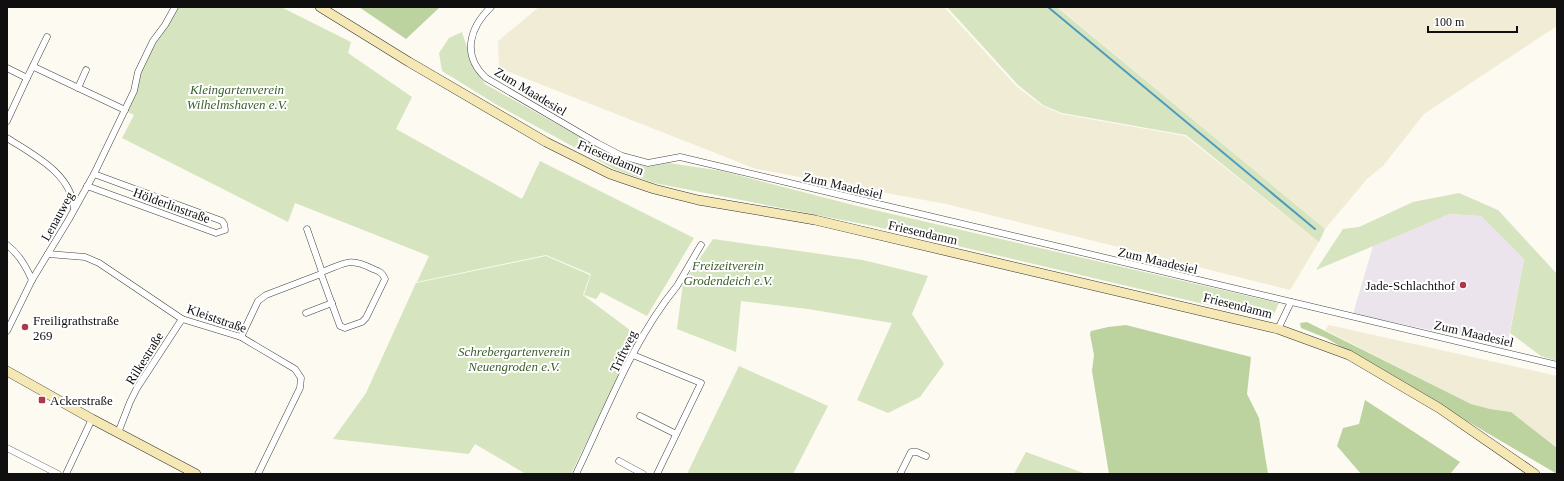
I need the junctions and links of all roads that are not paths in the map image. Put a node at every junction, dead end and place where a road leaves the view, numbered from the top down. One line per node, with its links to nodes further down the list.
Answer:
1 (175, 7): 10 (street, Lenauweg)
2 (320, 7): 27 (main road, Friesendamm)
3 (491, 7): 23 (street, Zum Maadesiel)
4 (47, 37): 5 (street)
5 (34, 66): 8 (street); 9 (street)
6 (7, 68): 8 (street)
7 (86, 70): 9 (street)
8 (28, 78): 11 (street)
9 (78, 88): 10 (street)
10 (125, 110): 13 (street, Lenauweg)
11 (7, 121)
12 (7, 138): 14 (street)
13 (94, 174): 15 (street, Lenauweg); 15 (street, Hölderlinstraße)
14 (67, 184): 15 (street); 16 (street)
15 (85, 189): 16 (street, Lenauweg)
16 (74, 210): 20 (street, Lenauweg)
17 (307, 229): 21 (street)
18 (7, 245): 22 (street)
19 (701, 245): 30 (street, Triftweg)
20 (48, 254): 22 (street, Lenauweg); 26 (street, Kleiststraße)
21 (321, 273): 24 (street); 24 (street); 29 (street)
22 (32, 280): 28 (street, Lenauweg)
23 (1292, 302): 27 (street); 31 (street, Zum Maadesiel)
24 (332, 303): 25 (street)
25 (306, 313)
26 (182, 319): 29 (street, Kleiststraße); 35 (street, Rilkestraße)
27 (1278, 329): 40 (main road, Friesendamm)
28 (7, 331)
29 (241, 336): 44 (street, Kleiststraße)
30 (633, 354): 36 (street); 45 (street, Triftweg)
31 (1557, 364)
32 (7, 371): 34 (main road)
33 (640, 416): 36 (street)
34 (92, 419): 35 (main road); 42 (street)
35 (118, 433): 43 (main road)
36 (676, 434): 47 (street)
37 (7, 448): 41 (street)
38 (926, 456): 48 (street)
39 (619, 461): 46 (street)
40 (1525, 467): 49 (main road, Friesendamm); 50 (main road, Friesendamm)
41 (58, 474)
42 (66, 474)
43 (196, 474)
44 (258, 474)
45 (576, 474)
46 (643, 474)
47 (657, 474)
48 (900, 474)
49 (1535, 474)
50 (1542, 474)

